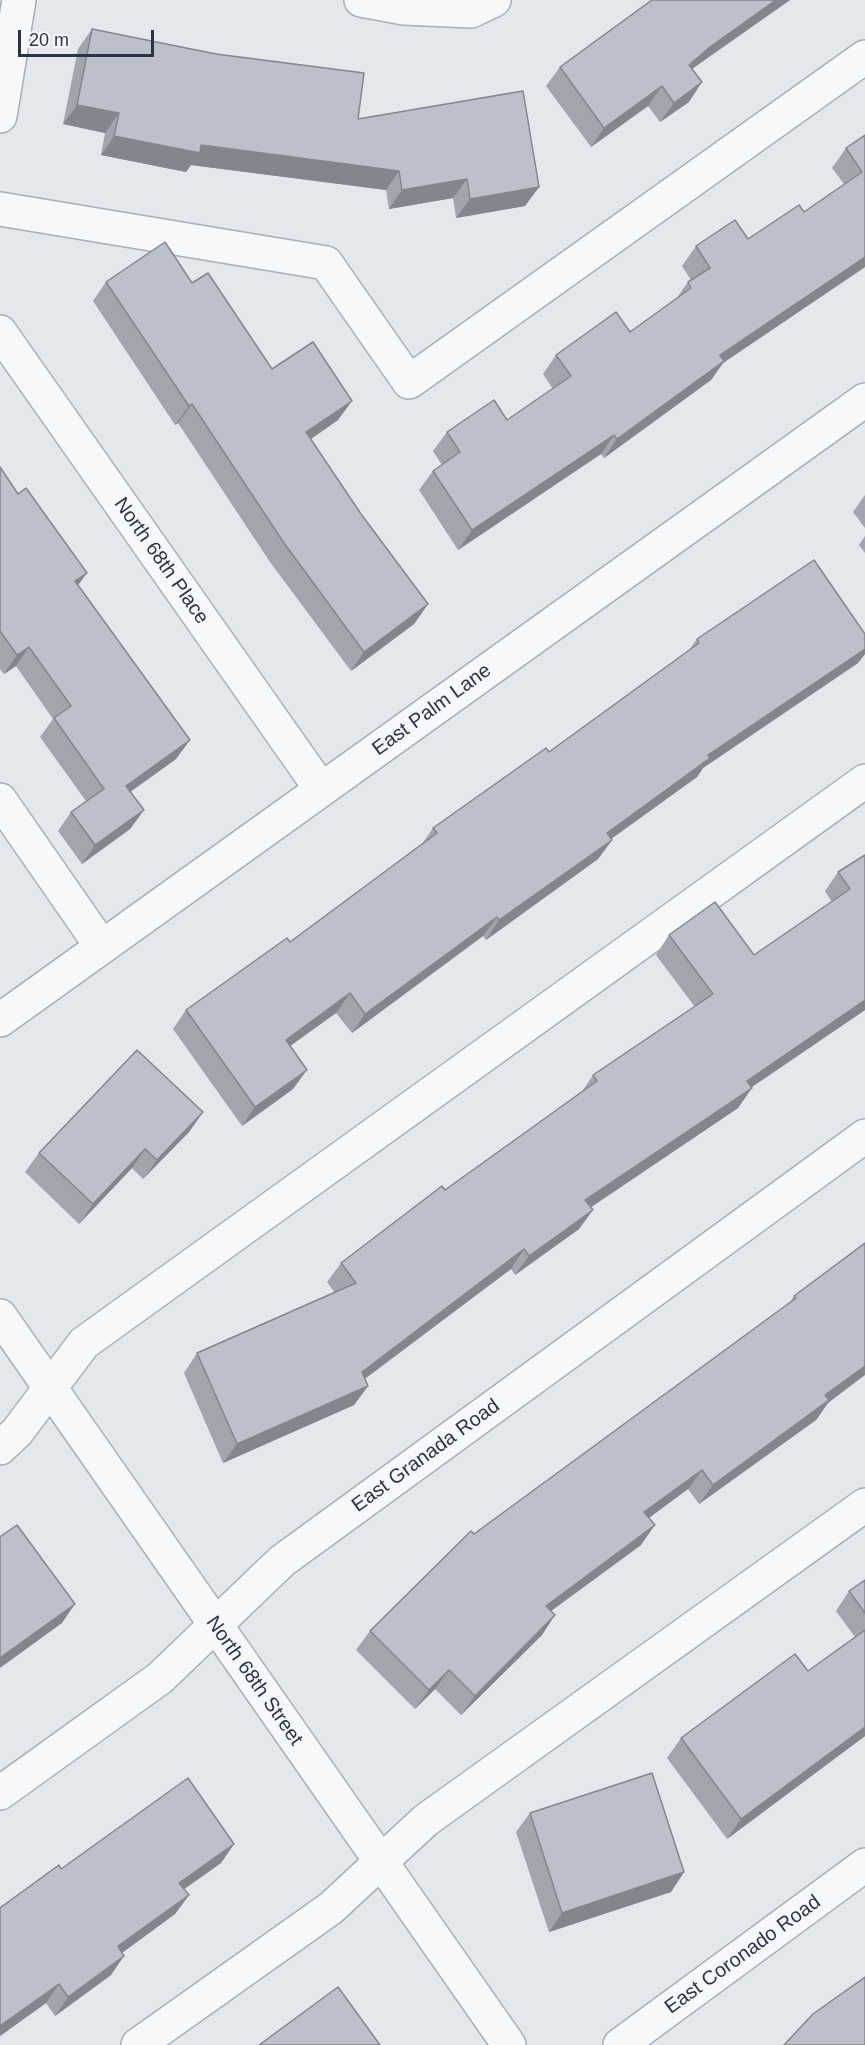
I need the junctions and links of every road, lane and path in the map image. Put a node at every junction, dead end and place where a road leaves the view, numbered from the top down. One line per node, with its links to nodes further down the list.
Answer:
1 (19, 0): 5 (street)
2 (361, 0): 3 (street)
3 (494, 0)
4 (865, 57): 6 (street)
5 (0, 116)
6 (0, 208)
7 (0, 332): 10 (street, North 68th Place)
8 (865, 400): 10 (street, East Palm Lane)
9 (865, 781): 16 (street)
10 (321, 789): 12 (street, East Palm Lane)
11 (0, 800): 12 (street)
12 (102, 947): 13 (street, East Palm Lane)
13 (0, 1020)
14 (865, 1136): 19 (street, East Granada Road)
15 (0, 1316): 16 (street, North 68th Street)
16 (50, 1390): 17 (street); 19 (street, North 68th Street)
17 (0, 1448)
18 (865, 1505): 21 (street)
19 (215, 1626): 20 (street, East Granada Road); 21 (street, North 68th Street)
20 (0, 1793)
21 (380, 1862): 23 (street); 24 (street, North 68th Street)
22 (865, 1865): 25 (street, East Coronado Road)
23 (138, 2045)
24 (509, 2045)
25 (620, 2045)

